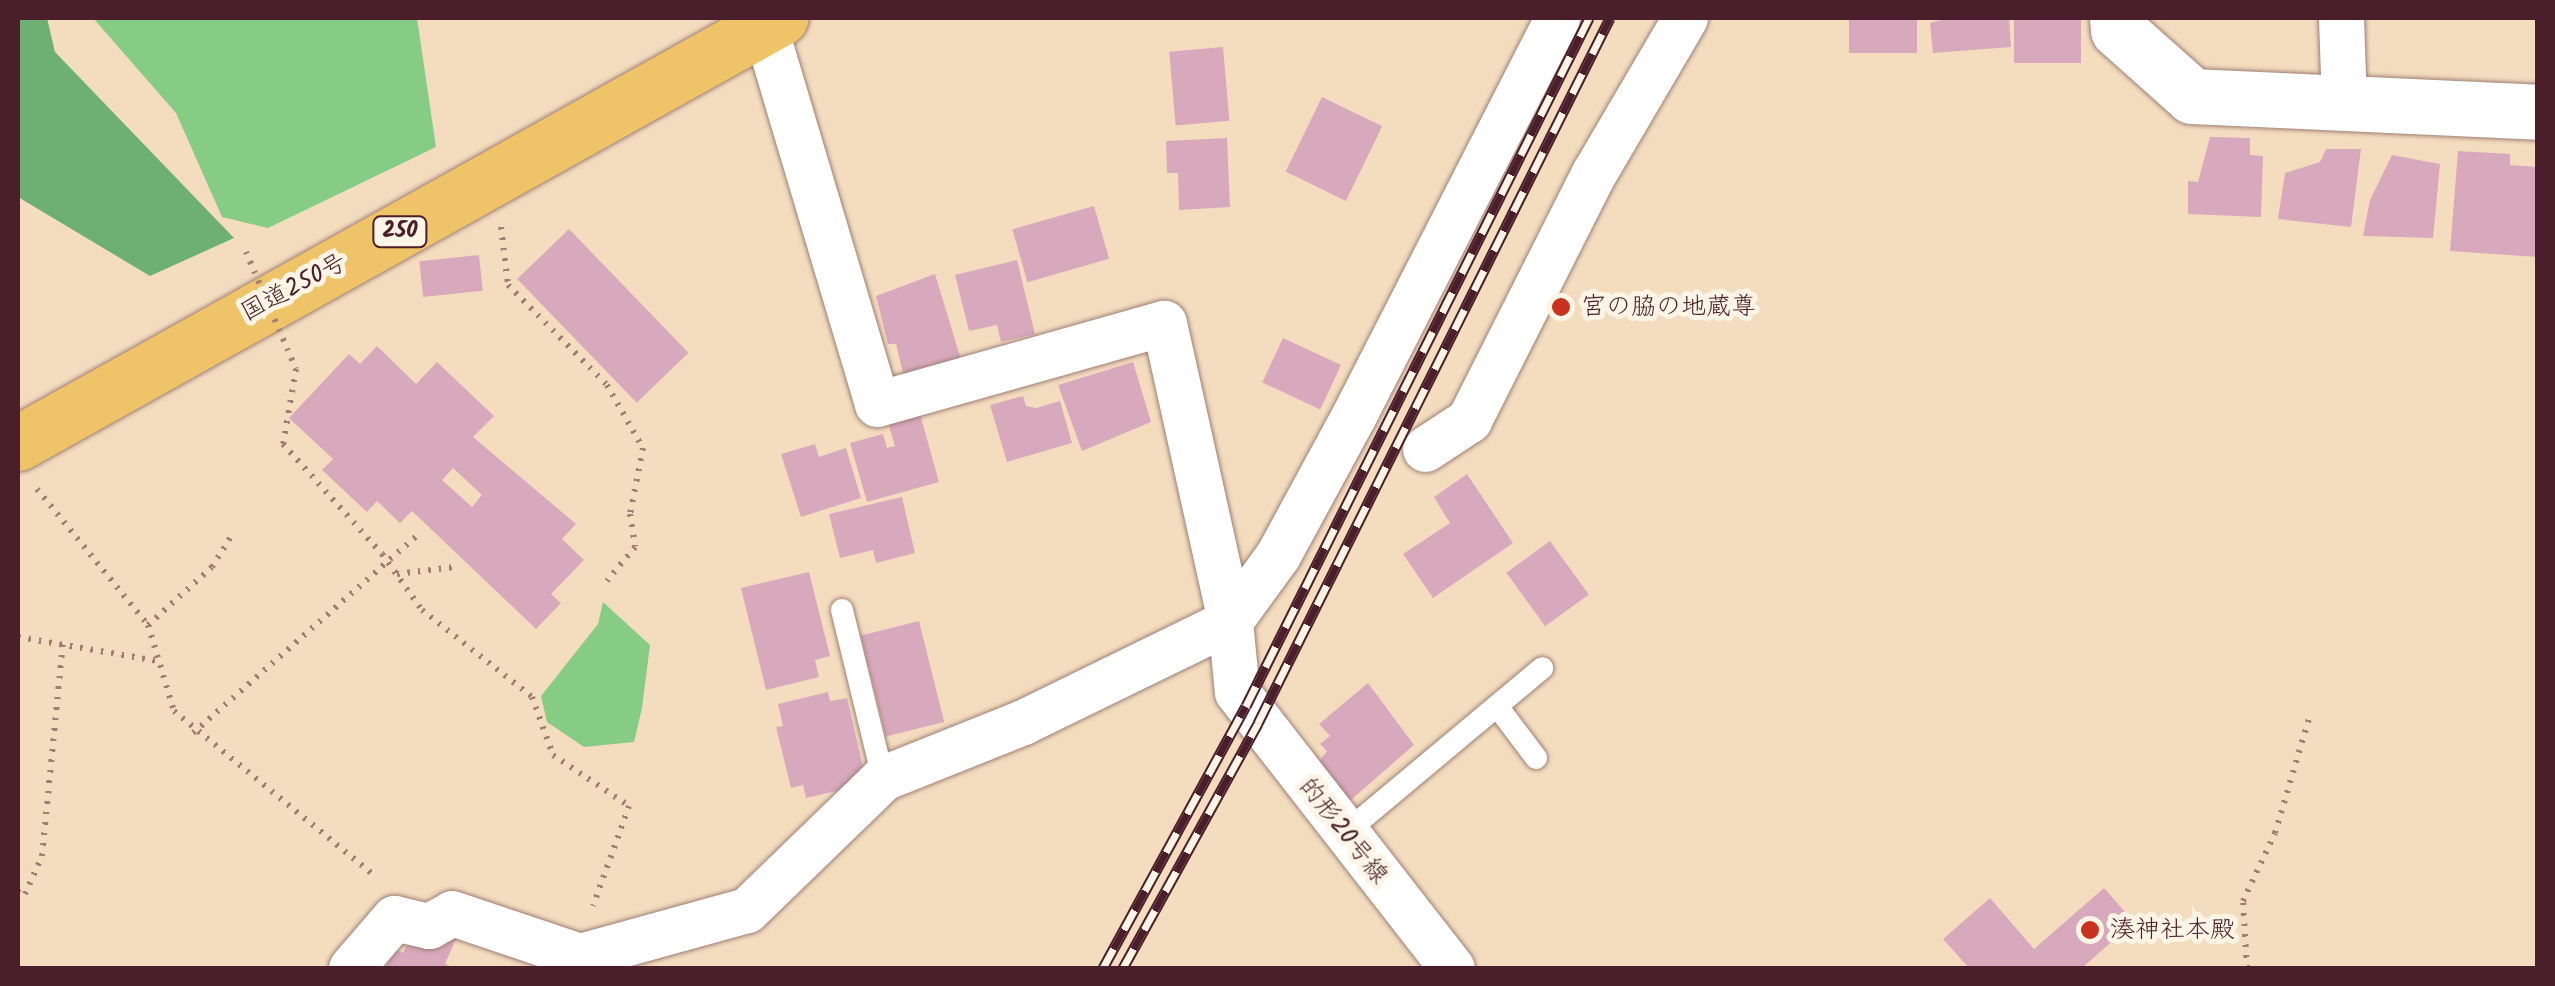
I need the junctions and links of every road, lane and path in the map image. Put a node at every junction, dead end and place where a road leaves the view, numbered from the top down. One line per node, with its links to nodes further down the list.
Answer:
1 (1557, 18): 19 (street)
2 (1686, 18): 10 (street)
3 (2117, 18): 6 (street)
4 (2341, 18): 6 (street)
5 (772, 23): 8 (highway, 国道250号 / 250); 19 (street)
6 (2344, 103): 7 (street)
7 (2538, 112)
8 (496, 181): 11 (highway, 国道250号 / 250); 17 (path)
9 (246, 252): 14 (path, bridge)
10 (1425, 448)
11 (23, 460): 20 (path)
12 (420, 532): 14 (path)
13 (232, 535): 20 (path)
14 (388, 562): 16 (path); 27 (path)
15 (455, 567): 16 (path)
16 (397, 574): 33 (path)
17 (607, 582)
18 (842, 610): 29 (lane)
19 (1230, 621): 29 (street); 30 (street, 的形20号線)
20 (148, 625): 23 (path)
21 (18, 637): 22 (path)
22 (63, 640): 23 (path); 31 (path)
23 (160, 662): 27 (path)
24 (1542, 668): 25 (lane)
25 (1497, 706): 28 (lane); 30 (lane)
26 (2309, 719): 36 (path)
27 (193, 733): 32 (path)
28 (1536, 758)
29 (883, 778): 33 (street)
30 (1345, 833): 35 (street, 的形20号線)
31 (18, 892)
32 (394, 918): 33 (street); 34 (street)
33 (588, 959)
34 (350, 968)
35 (1452, 968)
36 (2246, 968)

